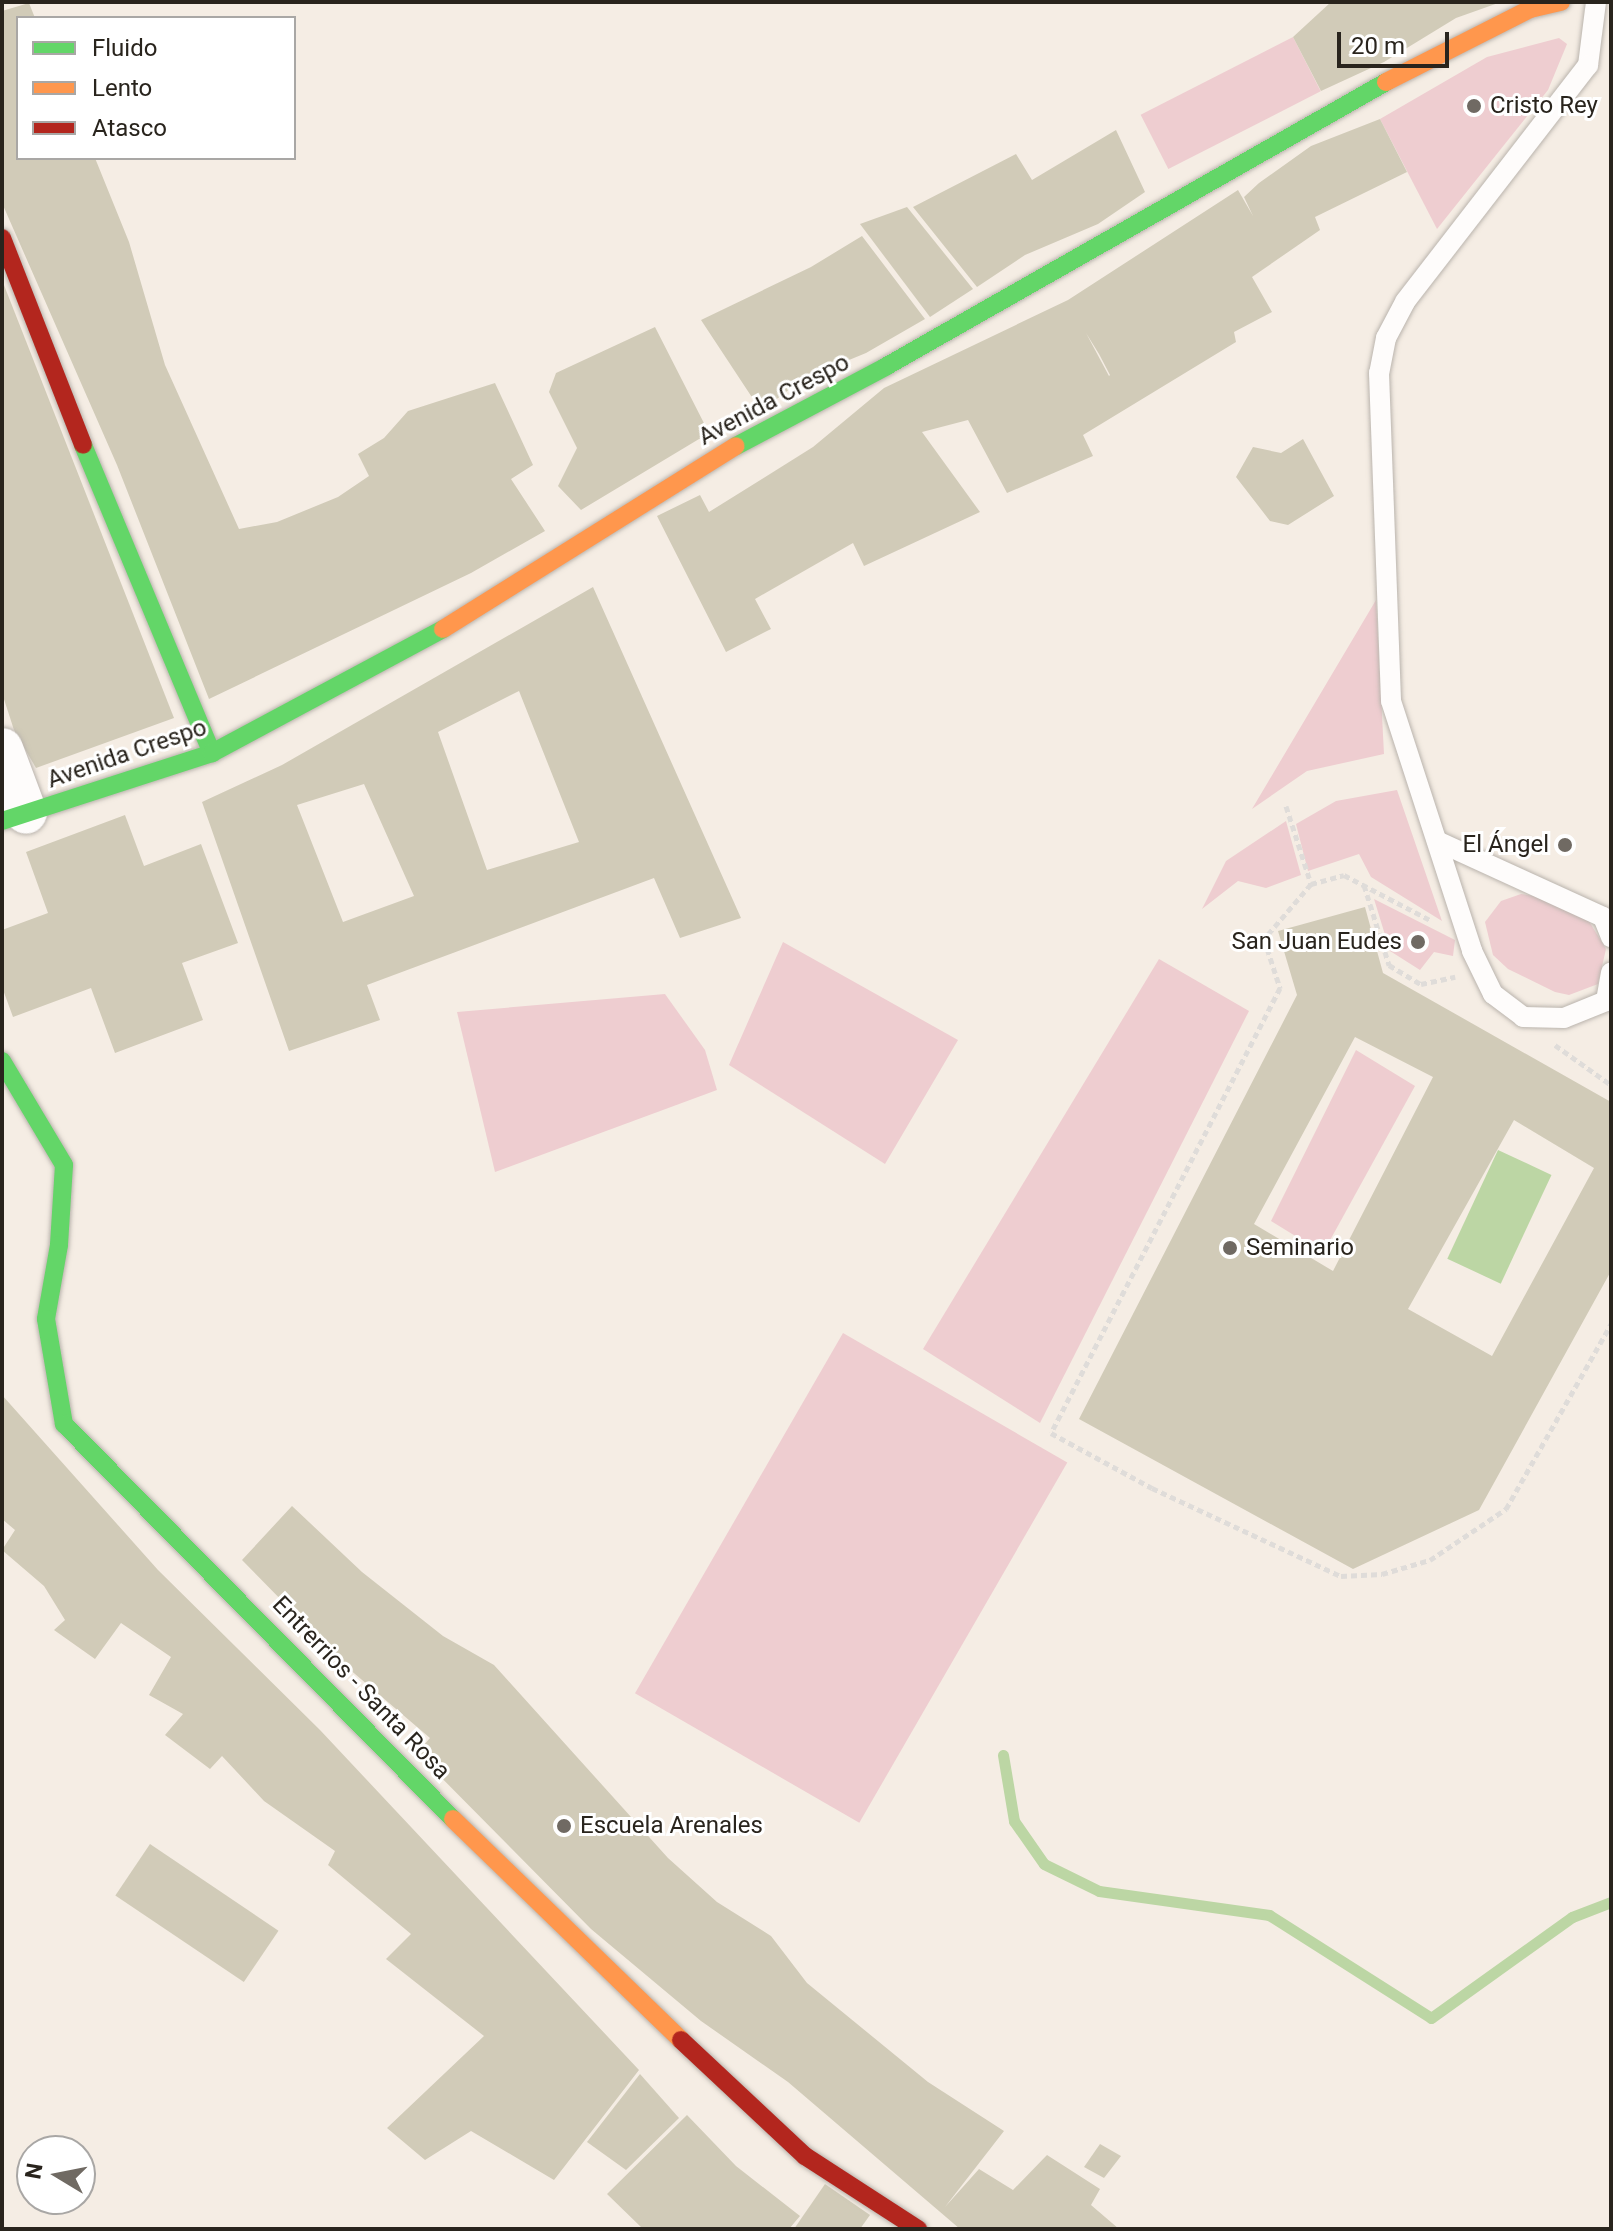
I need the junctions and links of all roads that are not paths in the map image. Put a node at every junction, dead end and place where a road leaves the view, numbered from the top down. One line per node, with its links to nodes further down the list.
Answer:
1 (1561, 2): 5 (street, Avenida Crespo)
2 (1596, 2): 7 (lane)
3 (2, 238): 5 (street)
4 (2, 749): 6 (street)
5 (212, 753): 6 (street, Avenida Crespo)
6 (14, 817)
7 (1437, 841): 8 (lane); 9 (lane)
8 (1611, 937)
9 (1611, 972)
10 (2, 1061): 11 (street, Entrerrios - Santa Rosa)
11 (918, 2229)

